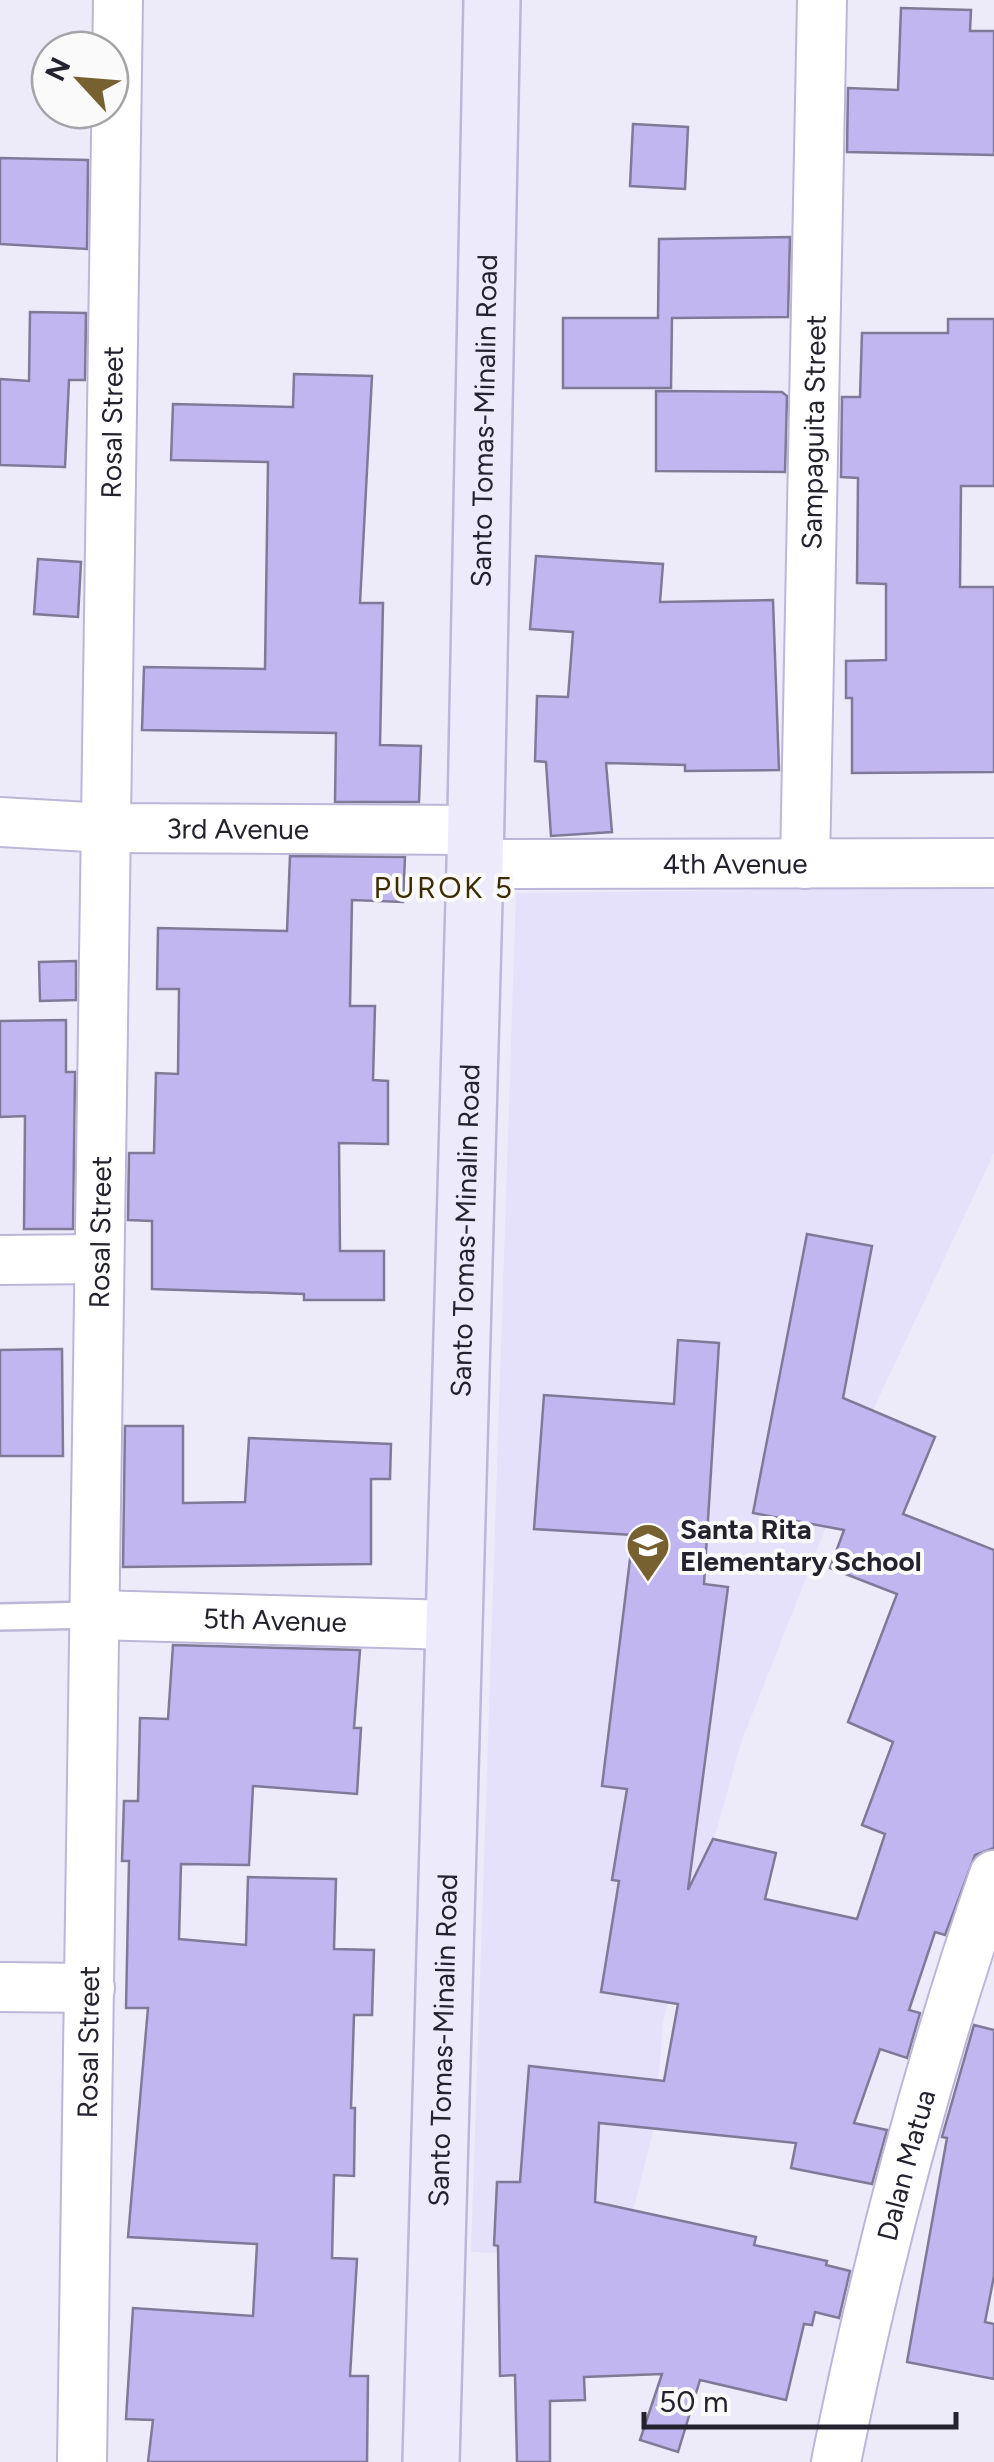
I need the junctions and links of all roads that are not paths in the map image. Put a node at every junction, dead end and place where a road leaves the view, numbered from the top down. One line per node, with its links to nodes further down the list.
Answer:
1 (118, 0): 5 (street, Rosal Street)
2 (492, 0): 6 (main road, Santo Tomas-Minalin Road)
3 (822, 0): 8 (street, Sampaguita Street)
4 (0, 822): 5 (street, 3rd Avenue)
5 (106, 828): 6 (street, 3rd Avenue); 10 (street, Rosal Street)
6 (475, 847): 8 (street, 4th Avenue); 13 (main road, Santo Tomas-Minalin Road)
7 (994, 863): 8 (street, 4th Avenue)
8 (805, 864)
9 (0, 1260): 10 (street)
10 (99, 1260): 11 (street, Rosal Street)
11 (94, 1615): 12 (lane); 13 (street, 5th Avenue); 16 (street, Rosal Street)
12 (0, 1617)
13 (454, 1625): 18 (main road, Santo Tomas-Minalin Road)
14 (994, 1875): 19 (street, Dalan Matua)
15 (0, 1987): 16 (street)
16 (90, 1988): 17 (street, Rosal Street)
17 (82, 2462)
18 (430, 2462)
19 (836, 2462)

